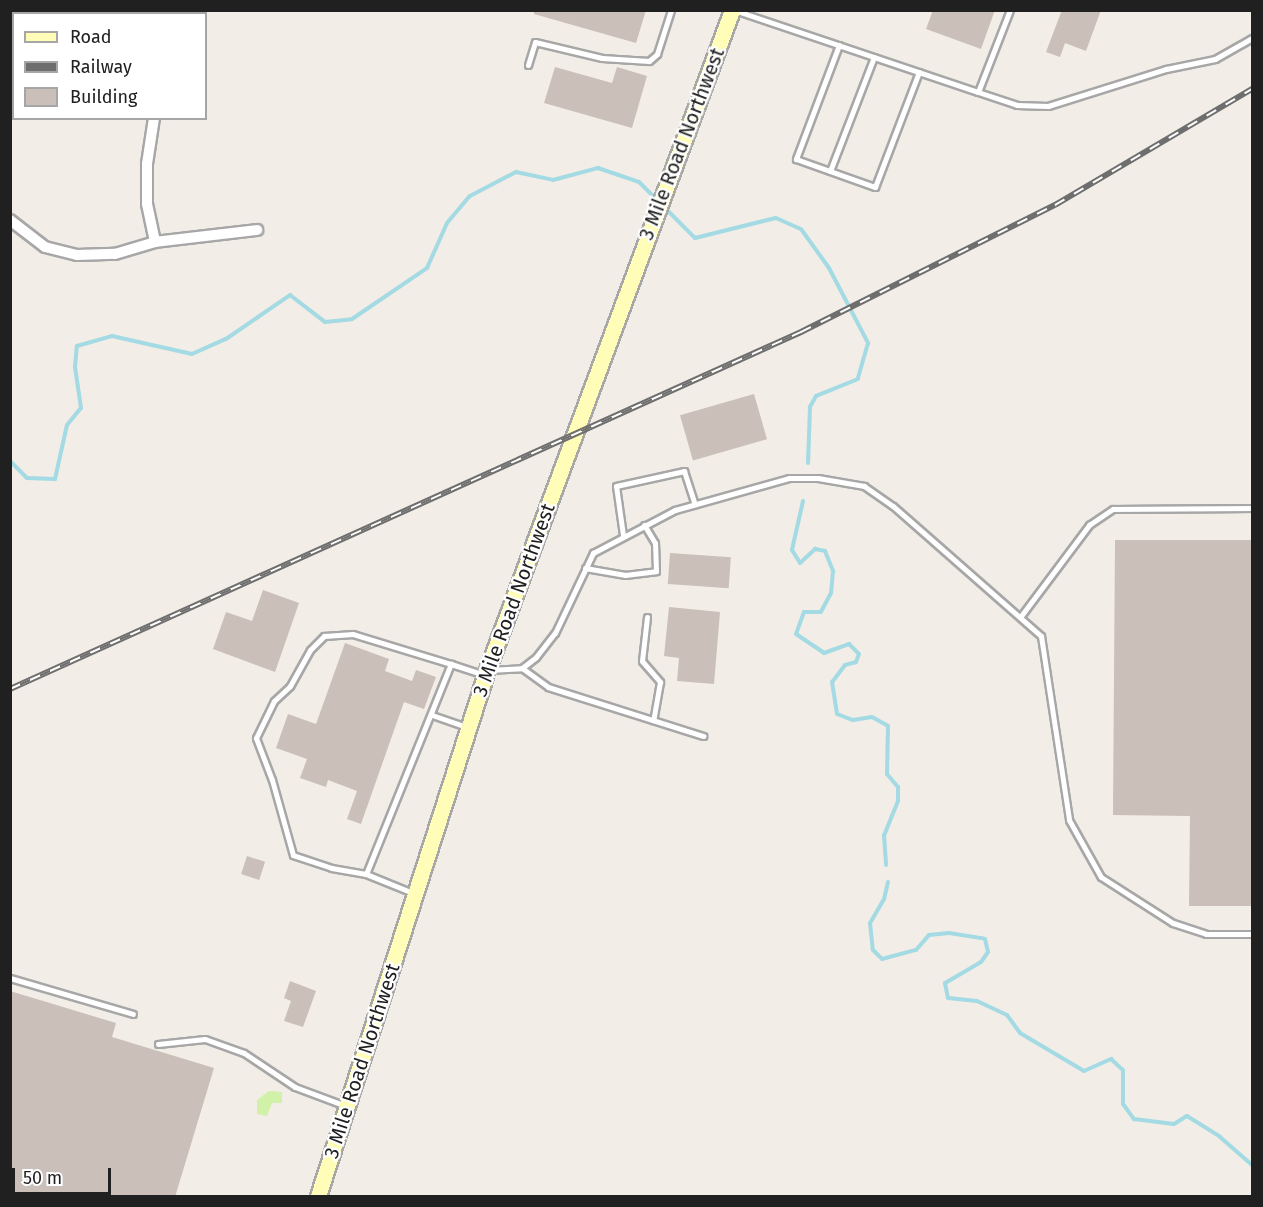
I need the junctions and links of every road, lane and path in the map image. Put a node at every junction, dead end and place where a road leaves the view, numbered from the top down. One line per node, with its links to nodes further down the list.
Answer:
1 (671, 10): 7 (lane)
2 (733, 10): 5 (lane); 24 (main road, 3 Mile Road Northwest)
3 (1010, 10): 9 (lane)
4 (1252, 39): 9 (lane)
5 (839, 45): 6 (lane); 11 (lane)
6 (874, 57): 8 (lane); 11 (lane)
7 (528, 65)
8 (919, 72): 9 (lane); 11 (lane)
9 (978, 92)
10 (154, 120): 14 (street)
11 (830, 171)
12 (10, 220): 14 (street)
13 (257, 230): 14 (street)
14 (154, 242)
15 (694, 504): 17 (lane); 18 (lane); 20 (lane)
16 (1252, 508): 20 (lane)
17 (644, 525): 18 (lane); 19 (lane)
18 (623, 535): 19 (lane)
19 (585, 568): 23 (lane)
20 (1021, 616): 31 (lane)
21 (647, 617): 26 (lane)
22 (451, 664): 24 (lane); 25 (lane); 29 (lane)
23 (522, 668): 24 (lane); 26 (lane)
24 (487, 673): 27 (main road, 3 Mile Road Northwest)
25 (432, 715): 27 (lane); 29 (lane)
26 (653, 720): 28 (lane)
27 (469, 728): 30 (main road, 3 Mile Road Northwest)
28 (703, 736)
29 (366, 874): 30 (lane)
30 (414, 894): 35 (main road, 3 Mile Road Northwest)
31 (1252, 934)
32 (10, 978): 33 (lane)
33 (133, 1014)
34 (158, 1044): 35 (lane)
35 (347, 1107): 36 (main road, 3 Mile Road Northwest)
36 (318, 1197)

